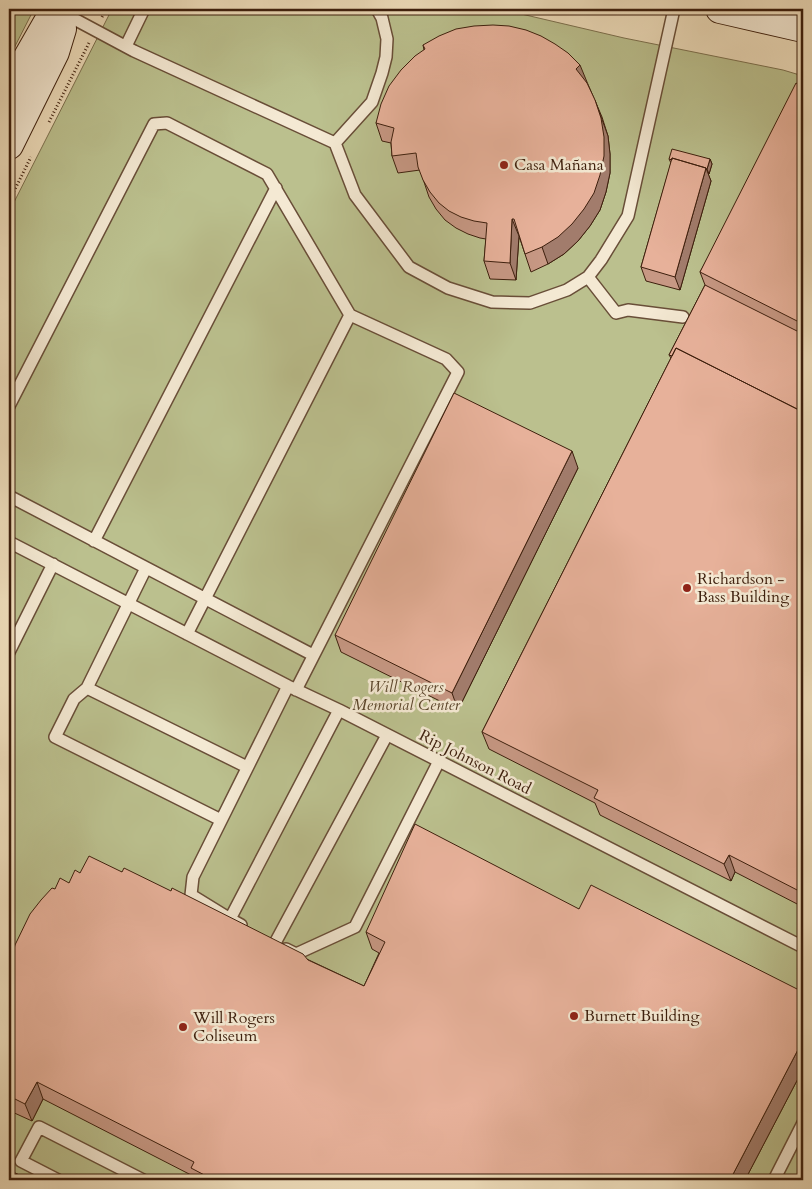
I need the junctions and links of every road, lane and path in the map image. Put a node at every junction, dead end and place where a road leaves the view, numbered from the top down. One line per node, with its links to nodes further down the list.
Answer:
1 (106, 9): 8 (path)
2 (144, 9): 9 (lane)
3 (377, 9): 12 (lane)
4 (674, 9): 16 (lane)
5 (720, 9): 7 (main road)
6 (62, 11): 8 (lane); 10 (main road); 13 (main road)
7 (803, 28)
8 (95, 31): 9 (lane); 11 (path)
9 (126, 46): 12 (lane)
10 (9, 90)
11 (48, 124)
12 (335, 143): 16 (lane)
13 (22, 148): 15 (path)
14 (276, 188): 17 (lane); 19 (lane); 21 (lane)
15 (9, 201)
16 (588, 277): 18 (lane)
17 (350, 315): 25 (lane); 29 (lane)
18 (683, 317)
19 (9, 406)
20 (9, 496): 21 (lane)
21 (94, 541): 24 (lane)
22 (9, 542): 23 (lane, Rip Johnson Road)
23 (53, 564): 26 (lane, Rip Johnson Road); 28 (lane)
24 (146, 568): 25 (lane); 26 (lane)
25 (205, 599): 27 (lane); 29 (lane)
26 (128, 603): 27 (lane, Rip Johnson Road); 30 (lane)
27 (187, 634): 31 (lane, Rip Johnson Road)
28 (9, 652)
29 (313, 655): 31 (lane)
30 (88, 688): 35 (lane); 36 (lane)
31 (292, 688): 32 (lane, Rip Johnson Road); 35 (lane)
32 (339, 710): 33 (lane, Rip Johnson Road); 37 (lane)
33 (387, 735): 34 (lane, Rip Johnson Road); 34 (lane)
34 (439, 761): 39 (lane, Rip Johnson Road)
35 (247, 767): 36 (lane)
36 (221, 820): 37 (lane)
37 (230, 919): 38 (lane)
38 (252, 931)
39 (803, 947)
40 (803, 1124): 43 (lane)
41 (58, 1180): 42 (lane)
42 (143, 1180)
43 (774, 1180)

